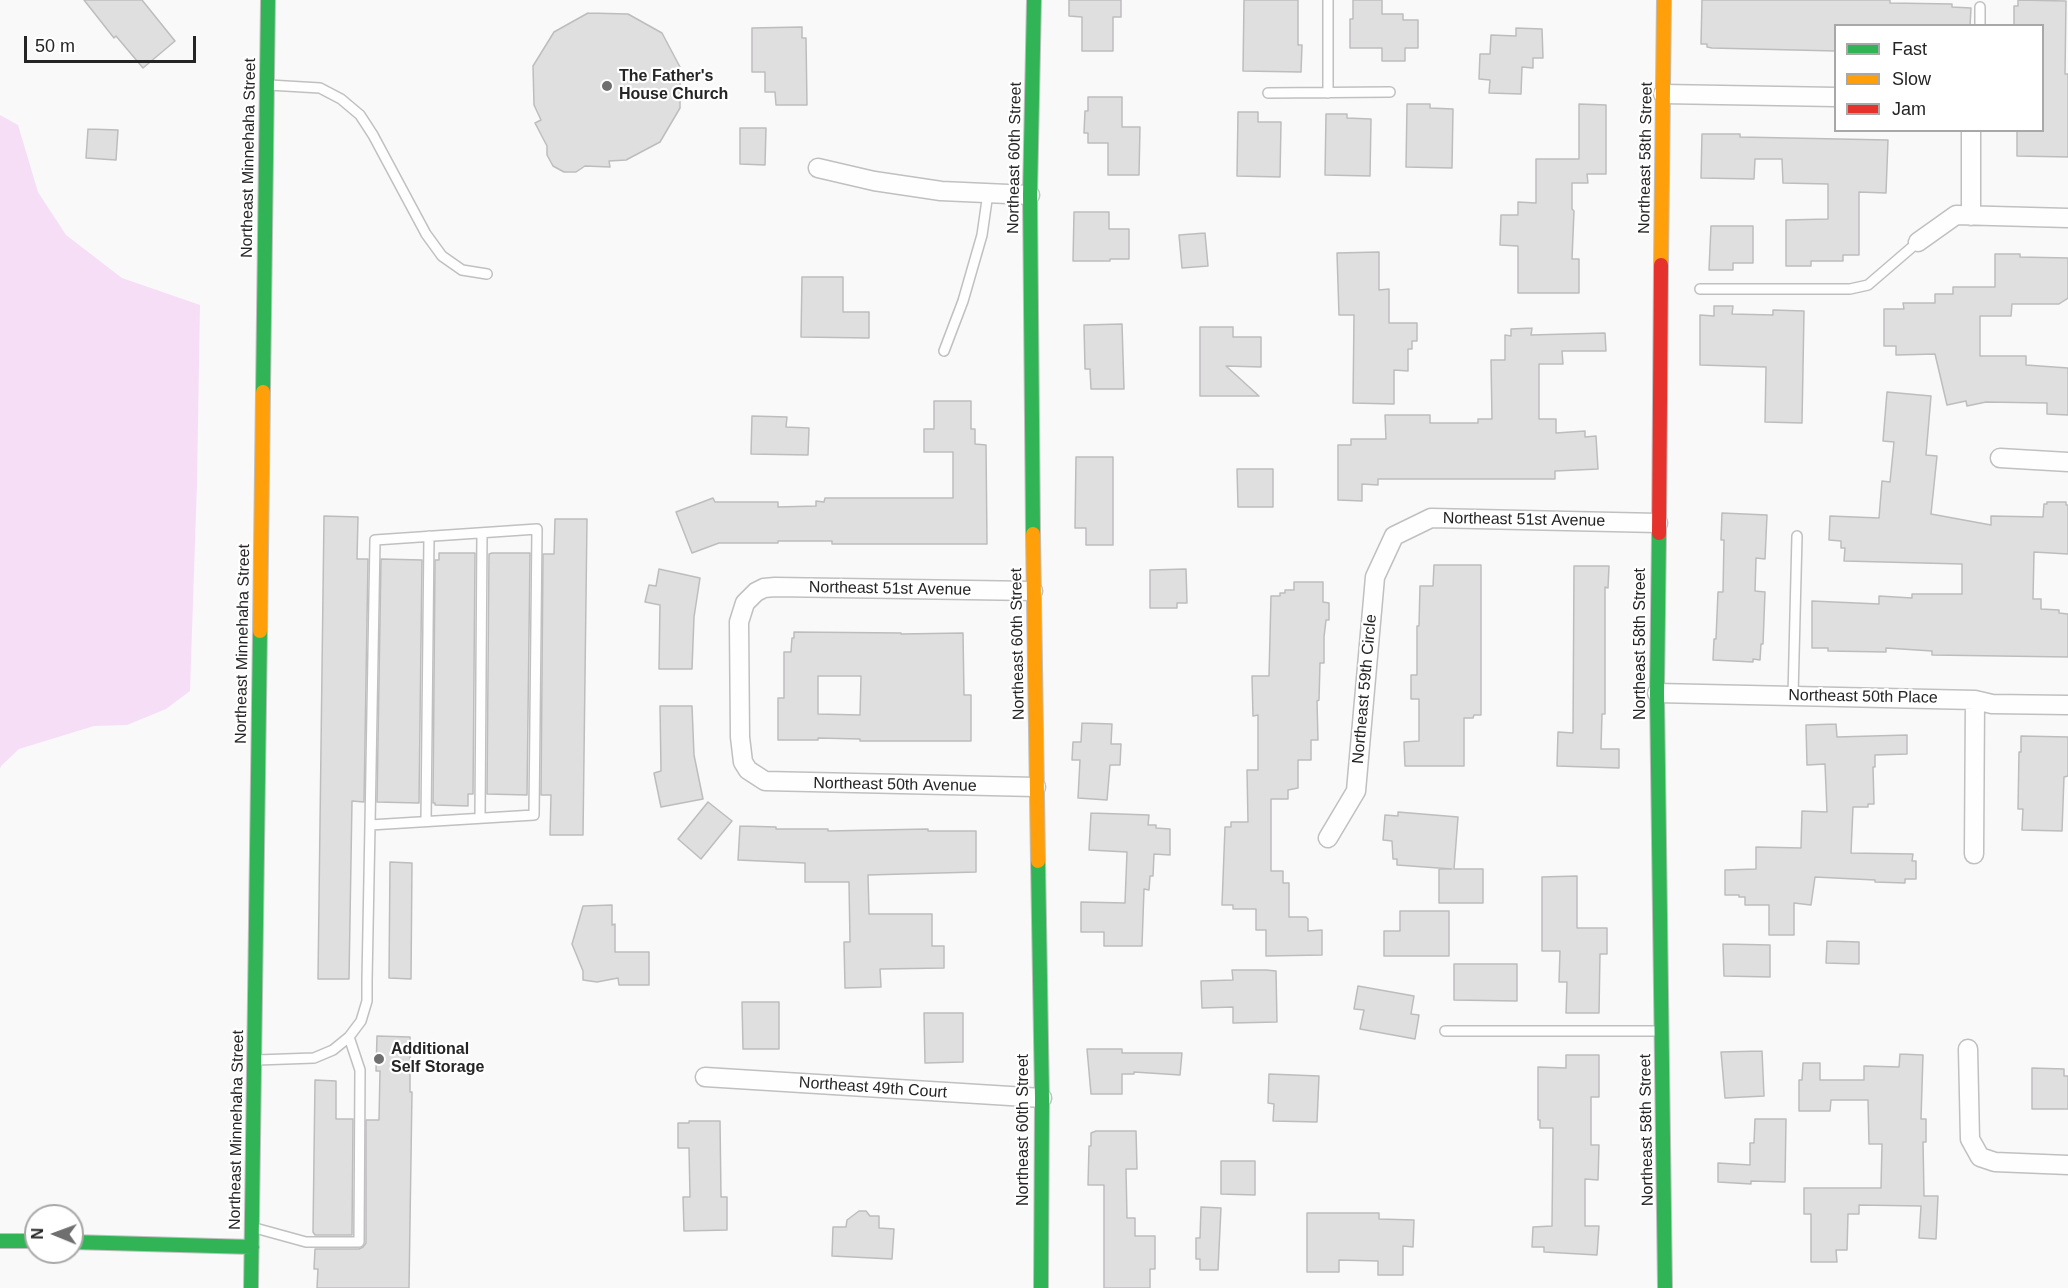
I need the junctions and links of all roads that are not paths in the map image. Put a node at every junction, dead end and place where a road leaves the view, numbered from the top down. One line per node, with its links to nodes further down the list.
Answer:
1 (268, 0): 7 (street, Northeast Minnehaha Street)
2 (1034, 0): 16 (street, Northeast 60th Street)
3 (1328, 0): 10 (lane)
4 (1664, 0): 11 (street, Northeast 58th Street)
5 (1980, 7): 6 (lane)
6 (1980, 24)
7 (267, 85): 20 (lane); 46 (street, Northeast Minnehaha Street)
8 (1390, 92): 10 (lane)
9 (1268, 93): 10 (lane)
10 (1328, 93)
11 (1663, 94): 12 (street); 25 (street, Northeast 58th Street)
12 (1834, 97)
13 (1971, 132): 17 (street)
14 (818, 168): 15 (street)
15 (988, 193): 16 (street); 22 (lane)
16 (1030, 195): 30 (street, Northeast 60th Street)
17 (1971, 216): 18 (street); 19 (street)
18 (2068, 218)
19 (1917, 242): 21 (lane)
20 (487, 274)
21 (1700, 289)
22 (944, 351)
23 (2000, 458): 24 (street)
24 (2068, 462)
25 (1658, 523): 28 (street, Northeast 51st Avenue); 31 (street, Northeast 58th Street)
26 (482, 533): 27 (lane); 37 (lane); 37 (lane)
27 (429, 536): 38 (lane); 39 (lane)
28 (1394, 536): 40 (street, Northeast 59th Circle)
29 (1797, 536): 32 (lane)
30 (1033, 591): 35 (street, Northeast 51st Avenue); 36 (street, Northeast 60th Street)
31 (1657, 693): 32 (street, Northeast 50th Place); 43 (street, Northeast 58th Street)
32 (1793, 696): 33 (street, Northeast 50th Place)
33 (1975, 700): 34 (street, Northeast 50th Place); 41 (street)
34 (2068, 705)
35 (755, 776): 36 (street, Northeast 50th Avenue)
36 (1036, 787): 48 (street, Northeast 60th Street)
37 (480, 818): 38 (lane)
38 (426, 821): 39 (lane)
39 (370, 825): 44 (lane)
40 (1328, 838)
41 (1974, 854)
42 (1445, 1031): 43 (lane)
43 (1662, 1031): 57 (street, Northeast 58th Street)
44 (349, 1038): 46 (lane); 50 (lane)
45 (1968, 1049): 49 (street)
46 (254, 1060): 50 (street, Northeast Minnehaha Street)
47 (705, 1077): 48 (street, Northeast 49th Court)
48 (1042, 1098): 56 (street, Northeast 60th Street)
49 (2068, 1165)
50 (252, 1227): 54 (street, Northeast Minnehaha Street)
51 (0, 1241): 52 (street)
52 (24, 1241)
53 (84, 1242): 54 (street)
54 (252, 1247): 55 (street, Northeast Minnehaha Street)
55 (251, 1288)
56 (1041, 1288)
57 (1665, 1288)

